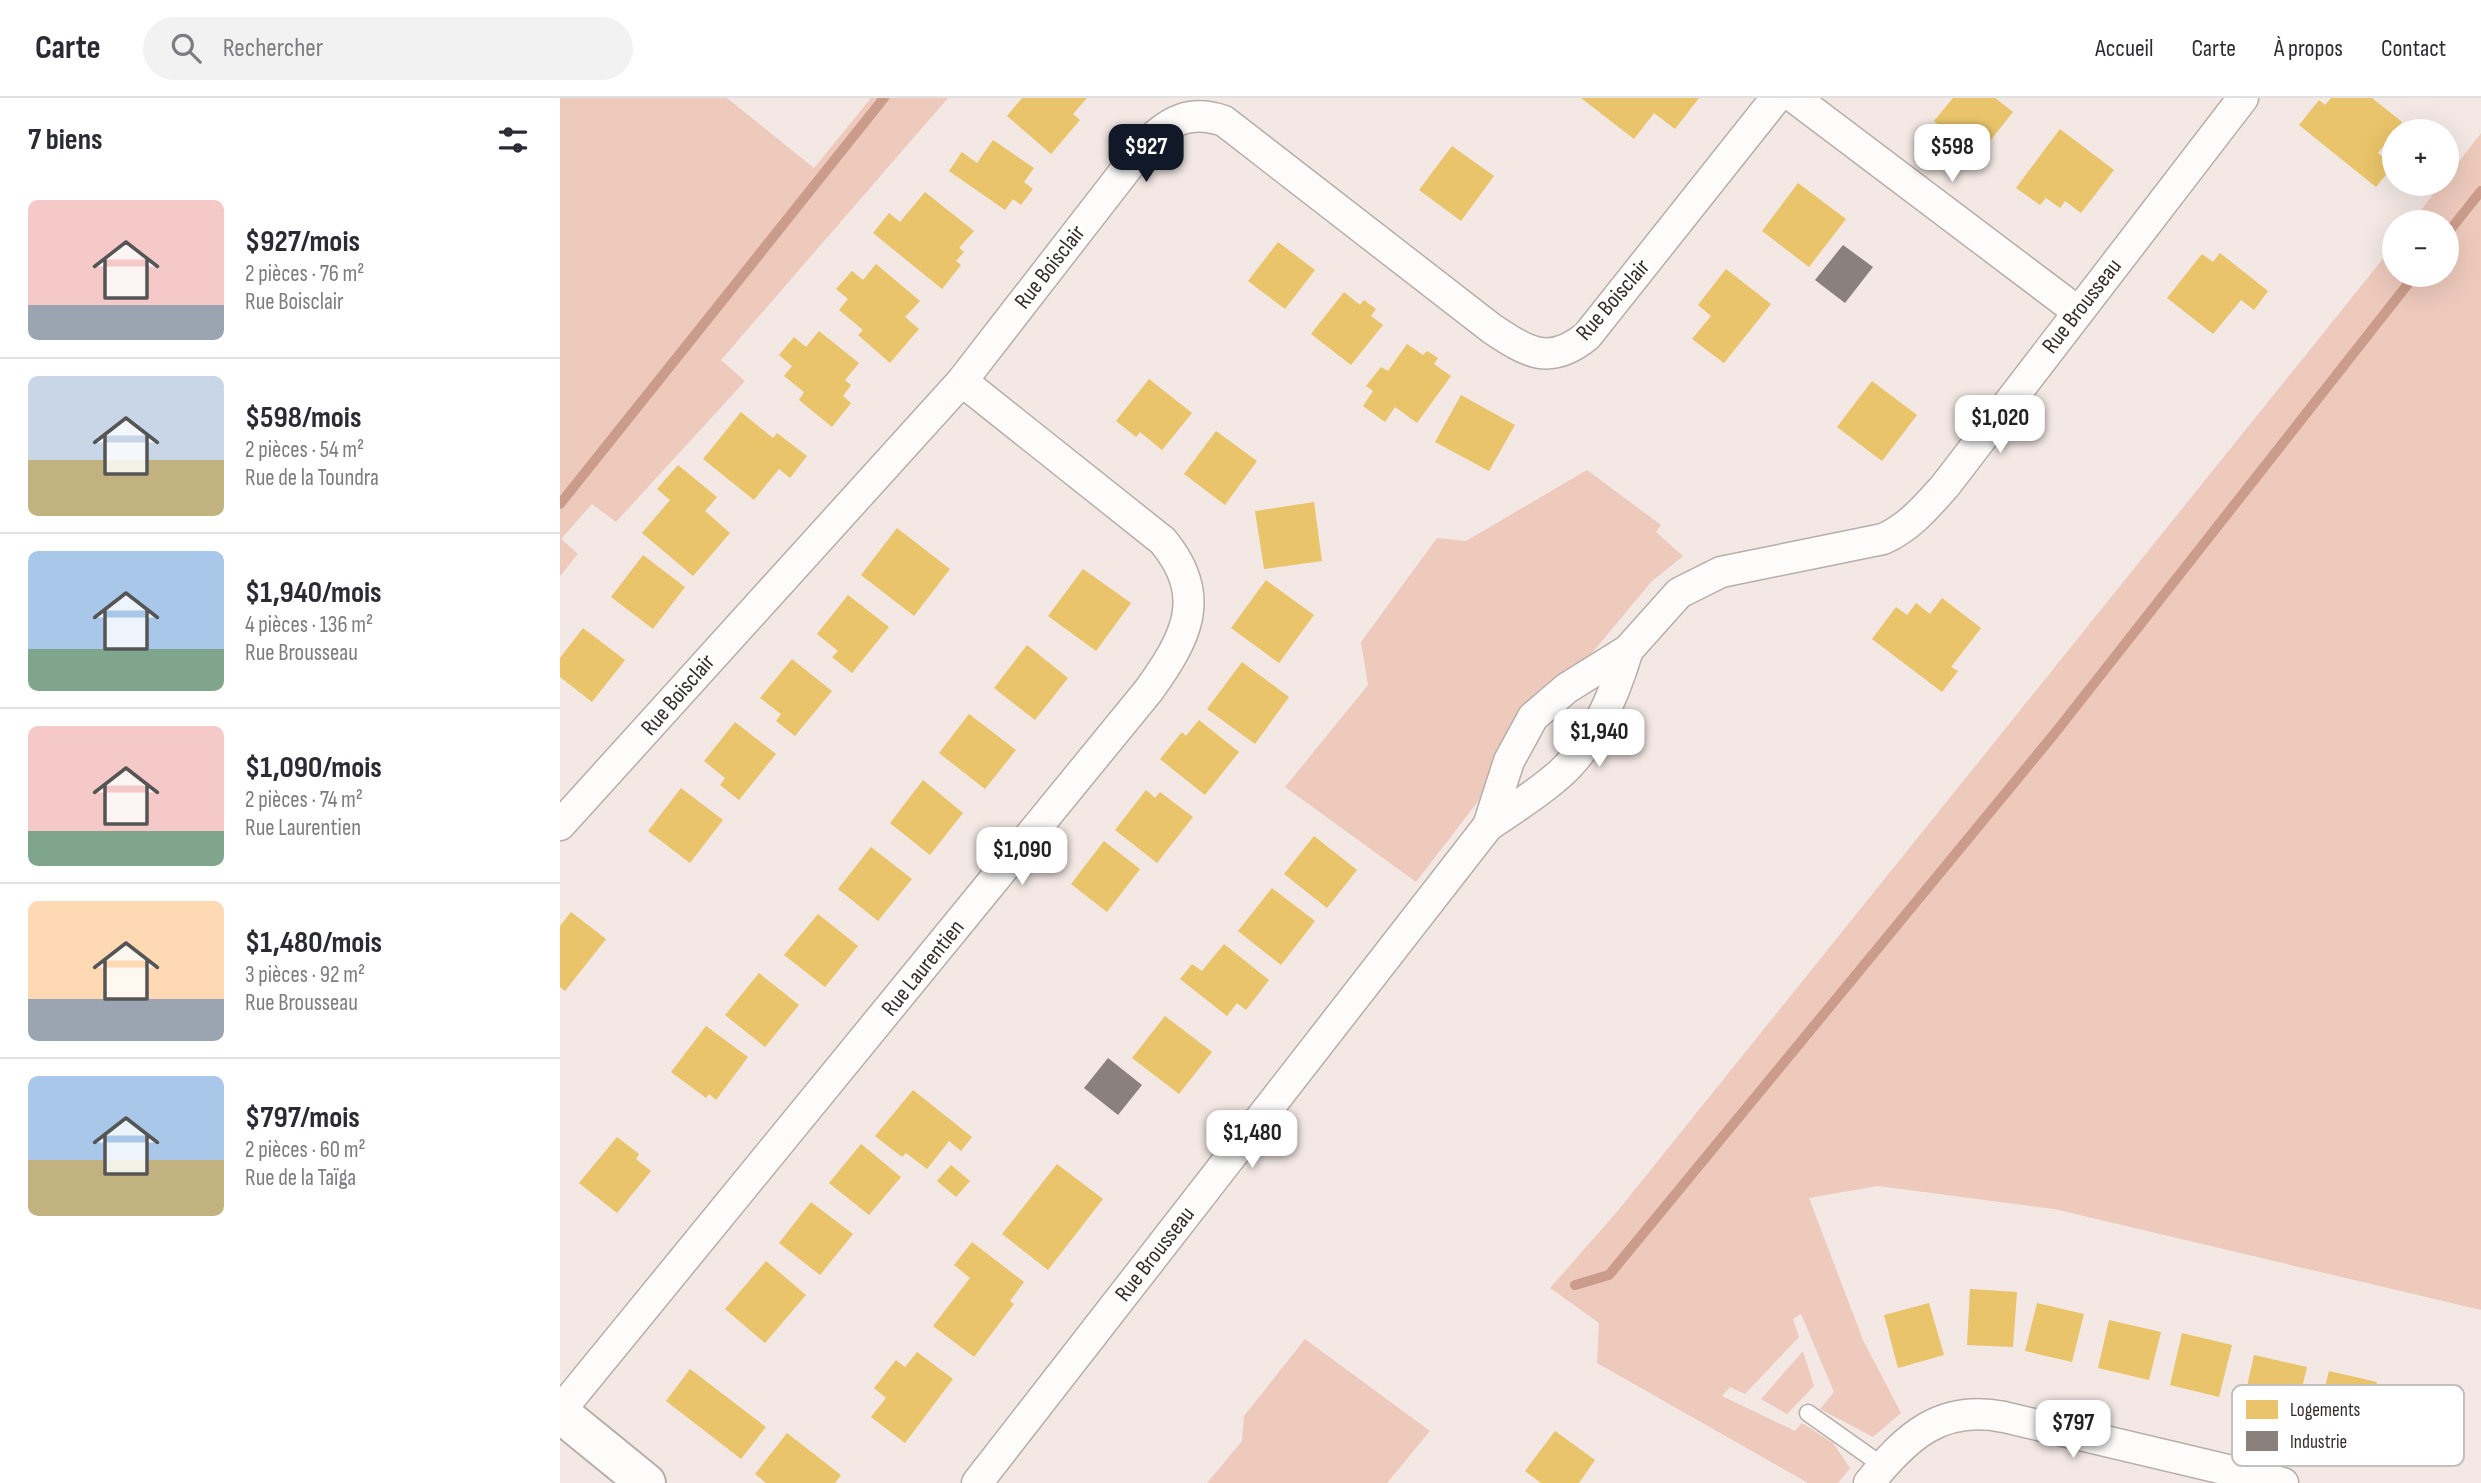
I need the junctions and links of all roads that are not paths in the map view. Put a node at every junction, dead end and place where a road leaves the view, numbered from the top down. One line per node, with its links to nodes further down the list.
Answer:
1 (1776, 98): 5 (street, Rue Boisclair)
2 (1795, 98): 4 (street)
3 (2243, 98): 4 (street, Rue Brousseau)
4 (2077, 311): 6 (street, Rue Brousseau)
5 (962, 382): 7 (street, Rue Boisclair); 9 (street, Rue Laurentien)
6 (1628, 650): 8 (street, Rue Brousseau); 8 (street, Rue Brousseau)
7 (560, 825)
8 (1488, 826): 13 (street, Rue Brousseau)
9 (560, 1412): 12 (street)
10 (1808, 1413): 11 (lane)
11 (1876, 1474): 14 (street)
12 (646, 1483)
13 (977, 1483)
14 (2283, 1483)

